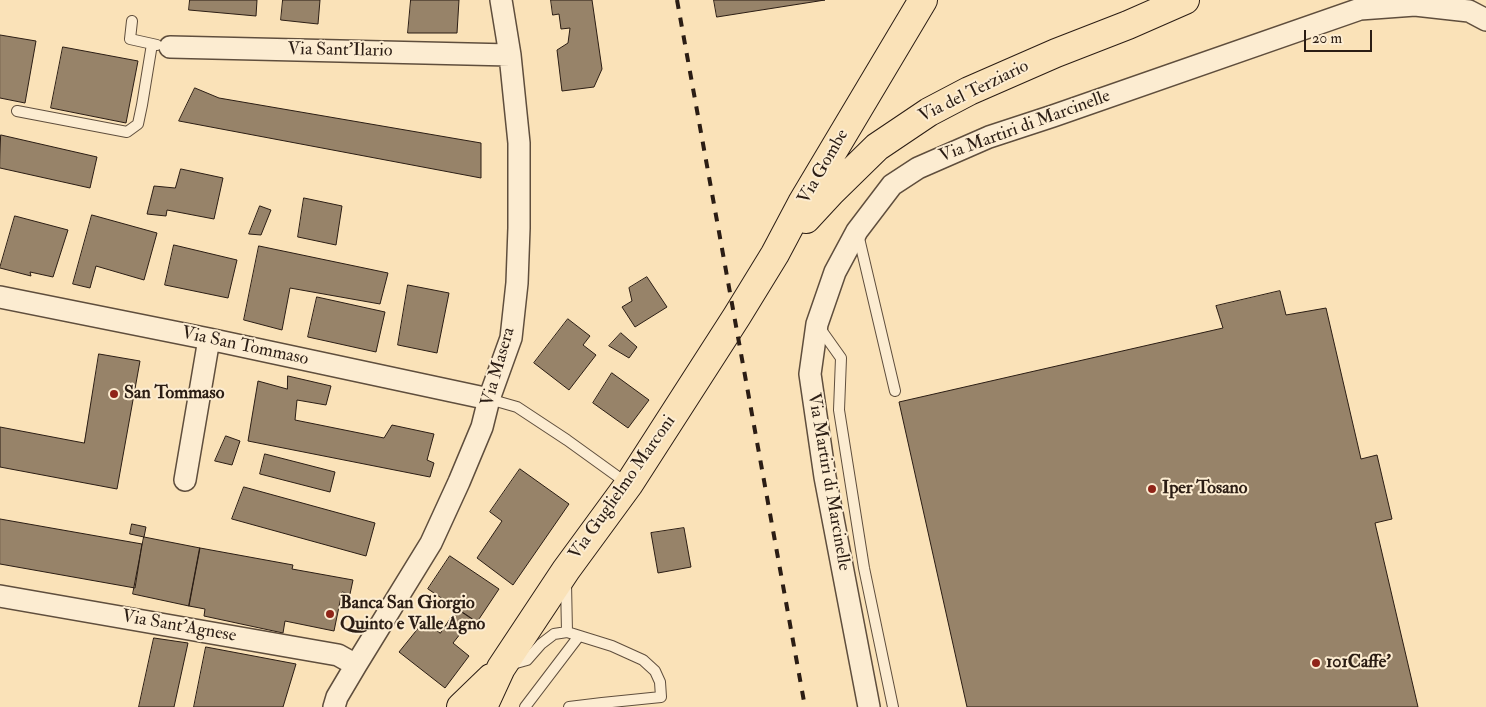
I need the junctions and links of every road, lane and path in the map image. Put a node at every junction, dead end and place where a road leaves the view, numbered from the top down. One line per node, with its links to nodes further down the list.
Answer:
1 (501, 0): 7 (street, Via Masera)
2 (1185, 0): 10 (main road, Via del Terziario)
3 (911, 13): 10 (main road, Via Gombe)
4 (1486, 20): 9 (street, Via Martiri di Marcinelle)
5 (132, 21): 6 (lane)
6 (161, 45): 7 (street, Via Sant'Ilario); 8 (lane)
7 (510, 55): 16 (street, Via Masera)
8 (17, 111)
9 (857, 231): 13 (street, Via Martiri di Marcinelle); 15 (lane)
10 (775, 254): 12 (main road, Via Gombe)
11 (0, 297): 14 (street, Via San Tommaso)
12 (743, 306): 18 (main road, Via Guglielmo Marconi)
13 (817, 324): 31 (street, Via Martiri di Marcinelle); 32 (lane)
14 (209, 339): 16 (street, Via San Tommaso); 17 (street)
15 (895, 391)
16 (489, 399): 18 (lane); 23 (street, Via Masera)
17 (185, 480)
18 (629, 484): 19 (main road, Via Guglielmo Marconi)
19 (566, 570): 21 (lane); 24 (main road, Via Guglielmo Marconi)
20 (0, 596): 23 (street, Via Sant'Agnese)
21 (567, 632): 22 (lane); 24 (lane)
22 (580, 636): 26 (lane); 29 (lane)
23 (356, 665): 25 (street, Via Masera)
24 (501, 668): 27 (main road, Via Guglielmo Marconi); 28 (main road, Via Guglielmo Marconi)
25 (337, 704)
26 (603, 705): 30 (lane)
27 (461, 707)
28 (483, 707)
29 (525, 707)
30 (569, 707)
31 (869, 707)
32 (893, 707)

